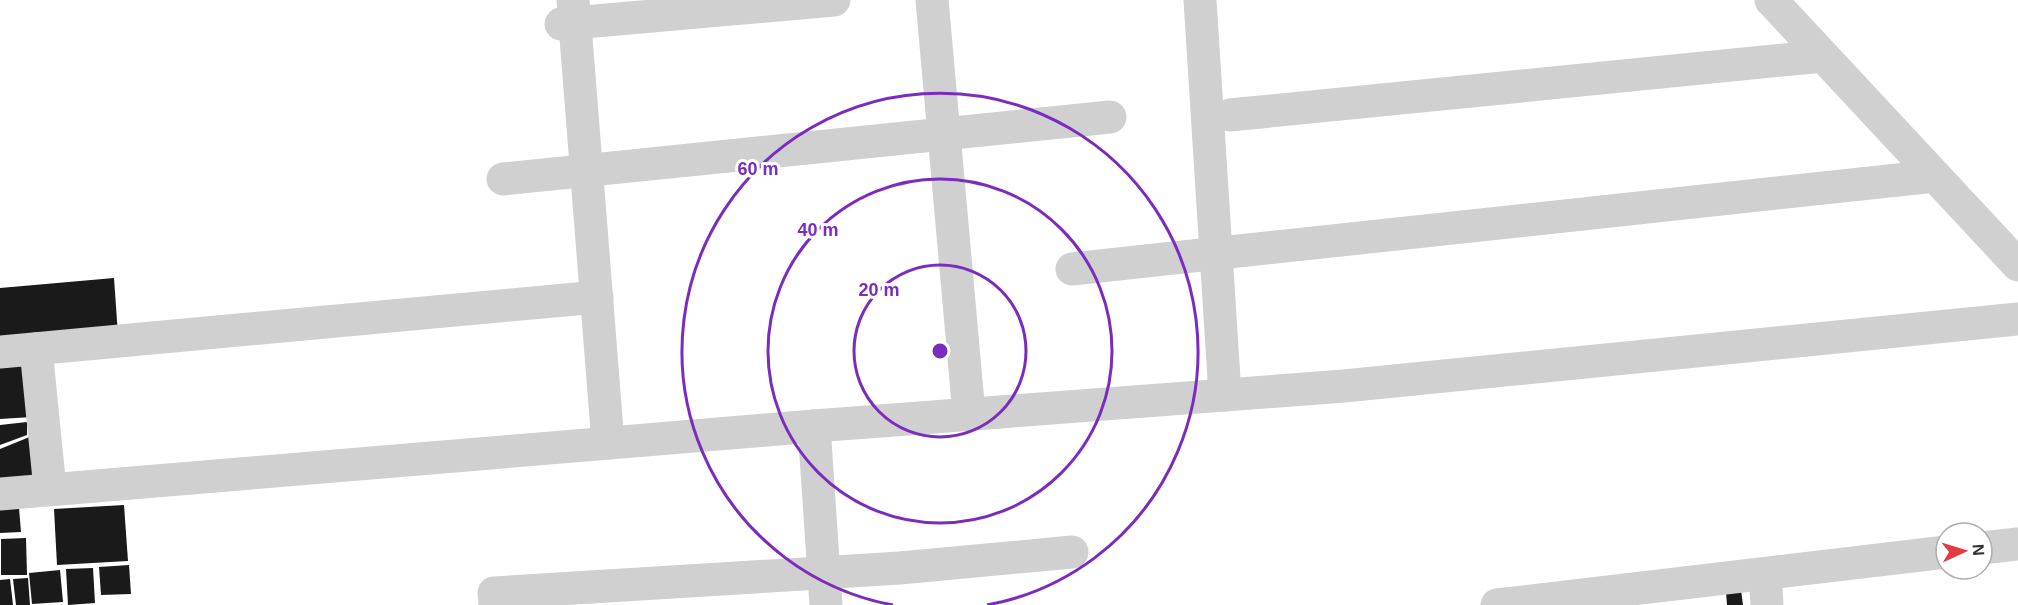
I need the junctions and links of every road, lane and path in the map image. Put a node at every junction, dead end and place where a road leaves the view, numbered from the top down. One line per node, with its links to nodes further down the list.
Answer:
1 (834, 0): 5 (street)
2 (932, 0): 9 (street)
3 (1200, 0): 13 (street)
4 (1771, 0): 6 (street)
5 (570, 16): 10 (street)
6 (1823, 56): 7 (street); 11 (street)
7 (1230, 115)
8 (1110, 117): 9 (street)
9 (944, 135): 10 (street); 21 (street)
10 (587, 171): 12 (street); 16 (street)
11 (1935, 176): 13 (street); 14 (street)
12 (503, 179)
13 (1216, 253): 15 (street); 20 (street)
14 (2018, 265)
15 (1072, 269)
16 (597, 297): 18 (street); 23 (street)
17 (2018, 319): 20 (street)
18 (36, 349): 19 (street); 24 (street)
19 (0, 352)
20 (1225, 395): 21 (street)
21 (969, 414): 22 (street)
22 (814, 426): 23 (street); 30 (street)
23 (608, 443): 24 (street)
24 (50, 489): 25 (street)
25 (0, 494)
26 (2018, 544): 27 (street)
27 (1994, 547)
28 (1072, 552): 30 (street)
29 (1934, 554): 31 (street)
30 (824, 573): 33 (street); 34 (street)
31 (1766, 589): 32 (street)
32 (1629, 597): 35 (street)
33 (495, 605)
34 (826, 605)
35 (1497, 605)

